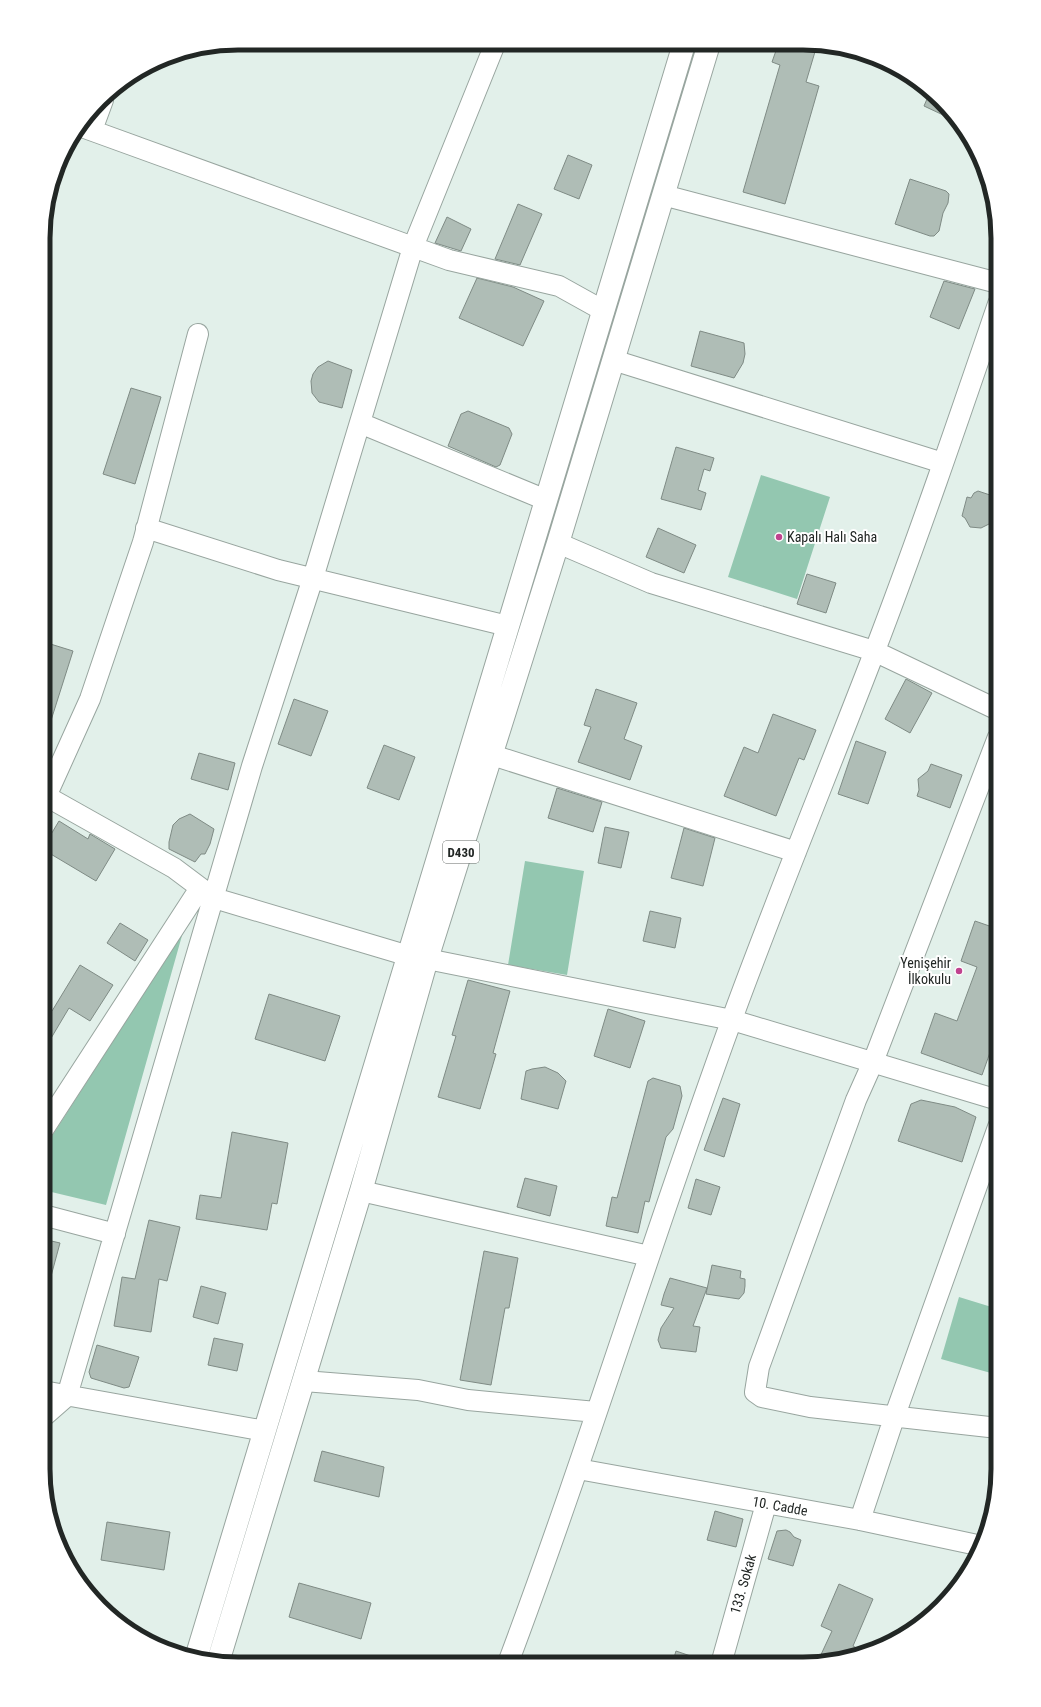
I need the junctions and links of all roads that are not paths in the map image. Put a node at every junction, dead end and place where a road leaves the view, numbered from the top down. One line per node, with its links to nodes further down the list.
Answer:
1 (494, 50): 6 (street)
2 (682, 50): 8 (highway, D430)
3 (707, 50): 5 (highway, D430)
4 (87, 129): 6 (street)
5 (663, 195): 7 (street); 11 (highway, D430)
6 (413, 247): 8 (street); 12 (street)
7 (991, 281)
8 (604, 311): 14 (highway, D430)
9 (991, 325): 13 (street)
10 (198, 334): 15 (street)
11 (613, 360): 13 (street); 16 (highway, D430)
12 (360, 423): 14 (street); 17 (street)
13 (944, 463): 19 (street)
14 (546, 500): 18 (highway, D430)
15 (146, 528): 17 (street); 23 (street)
16 (558, 543): 19 (street); 21 (highway, D430)
17 (313, 578): 18 (street); 26 (street)
18 (508, 626): 27 (highway, D430)
19 (874, 650): 20 (street); 25 (street)
20 (991, 707)
21 (492, 755): 25 (street); 27 (highway, D430)
22 (991, 755): 29 (street)
23 (50, 786)
24 (50, 800): 26 (street)
25 (796, 852): 28 (street)
26 (207, 892): 27 (street); 31 (street); 35 (street)
27 (418, 958): 28 (street); 33 (highway, D430); 44 (highway, D430)
28 (732, 1020): 29 (street); 36 (street)
29 (873, 1062): 30 (street); 42 (street)
30 (991, 1098)
31 (50, 1120)
32 (991, 1146): 42 (street)
33 (361, 1191): 36 (street); 37 (highway, D430)
34 (50, 1217): 35 (street)
35 (115, 1234): 39 (street)
36 (649, 1256): 41 (street)
37 (304, 1381): 41 (street); 50 (highway, D430)
38 (50, 1392): 39 (street)
39 (67, 1396): 40 (street); 44 (street)
40 (50, 1411)
41 (596, 1412): 45 (street)
42 (894, 1418): 43 (street); 47 (street)
43 (991, 1427)
44 (266, 1431): 49 (highway, D430)
45 (578, 1469): 46 (street, 10. Cadde); 51 (street)
46 (766, 1504): 47 (street, 10. Cadde); 52 (street, 133. Sokak)
47 (860, 1520): 48 (street, 10. Cadde)
48 (975, 1545)
49 (198, 1652)
50 (220, 1656)
51 (510, 1657)
52 (723, 1657)

